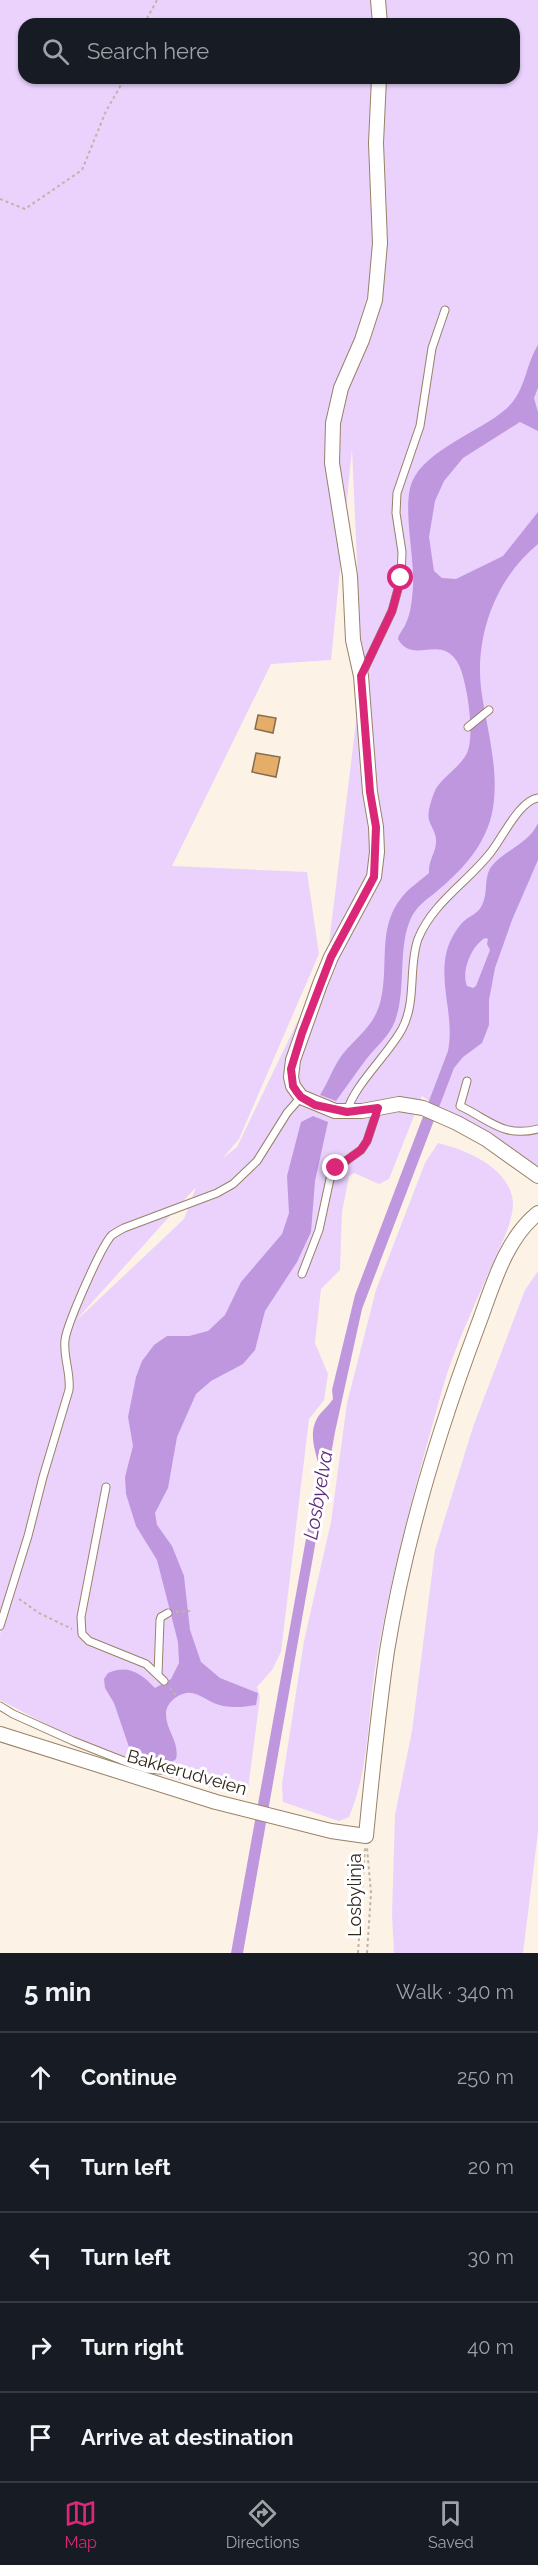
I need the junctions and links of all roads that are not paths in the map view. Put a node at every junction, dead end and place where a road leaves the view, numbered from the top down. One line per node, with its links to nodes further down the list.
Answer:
1 (378, 0): 2 (street)
2 (380, 18)
3 (378, 84): 5 (street)
4 (445, 310): 5 (lane)
5 (361, 676): 10 (street)
6 (489, 710): 7 (lane)
7 (468, 727)
8 (538, 798): 13 (lane)
9 (467, 1081): 11 (lane)
10 (301, 1097): 13 (street); 21 (lane)
11 (460, 1106): 14 (lane); 15 (lane)
12 (378, 1108): 13 (street); 14 (street); 18 (lane)
13 (347, 1112)
14 (457, 1123): 16 (street)
15 (538, 1129)
16 (538, 1176)
17 (538, 1214): 25 (street, Bakkerudveien)
18 (302, 1274)
19 (106, 1487): 22 (lane)
20 (168, 1613): 22 (lane)
21 (0, 1626)
22 (158, 1674): 23 (lane)
23 (164, 1681)
24 (0, 1706): 26 (lane)
25 (0, 1734)
26 (173, 1771)

